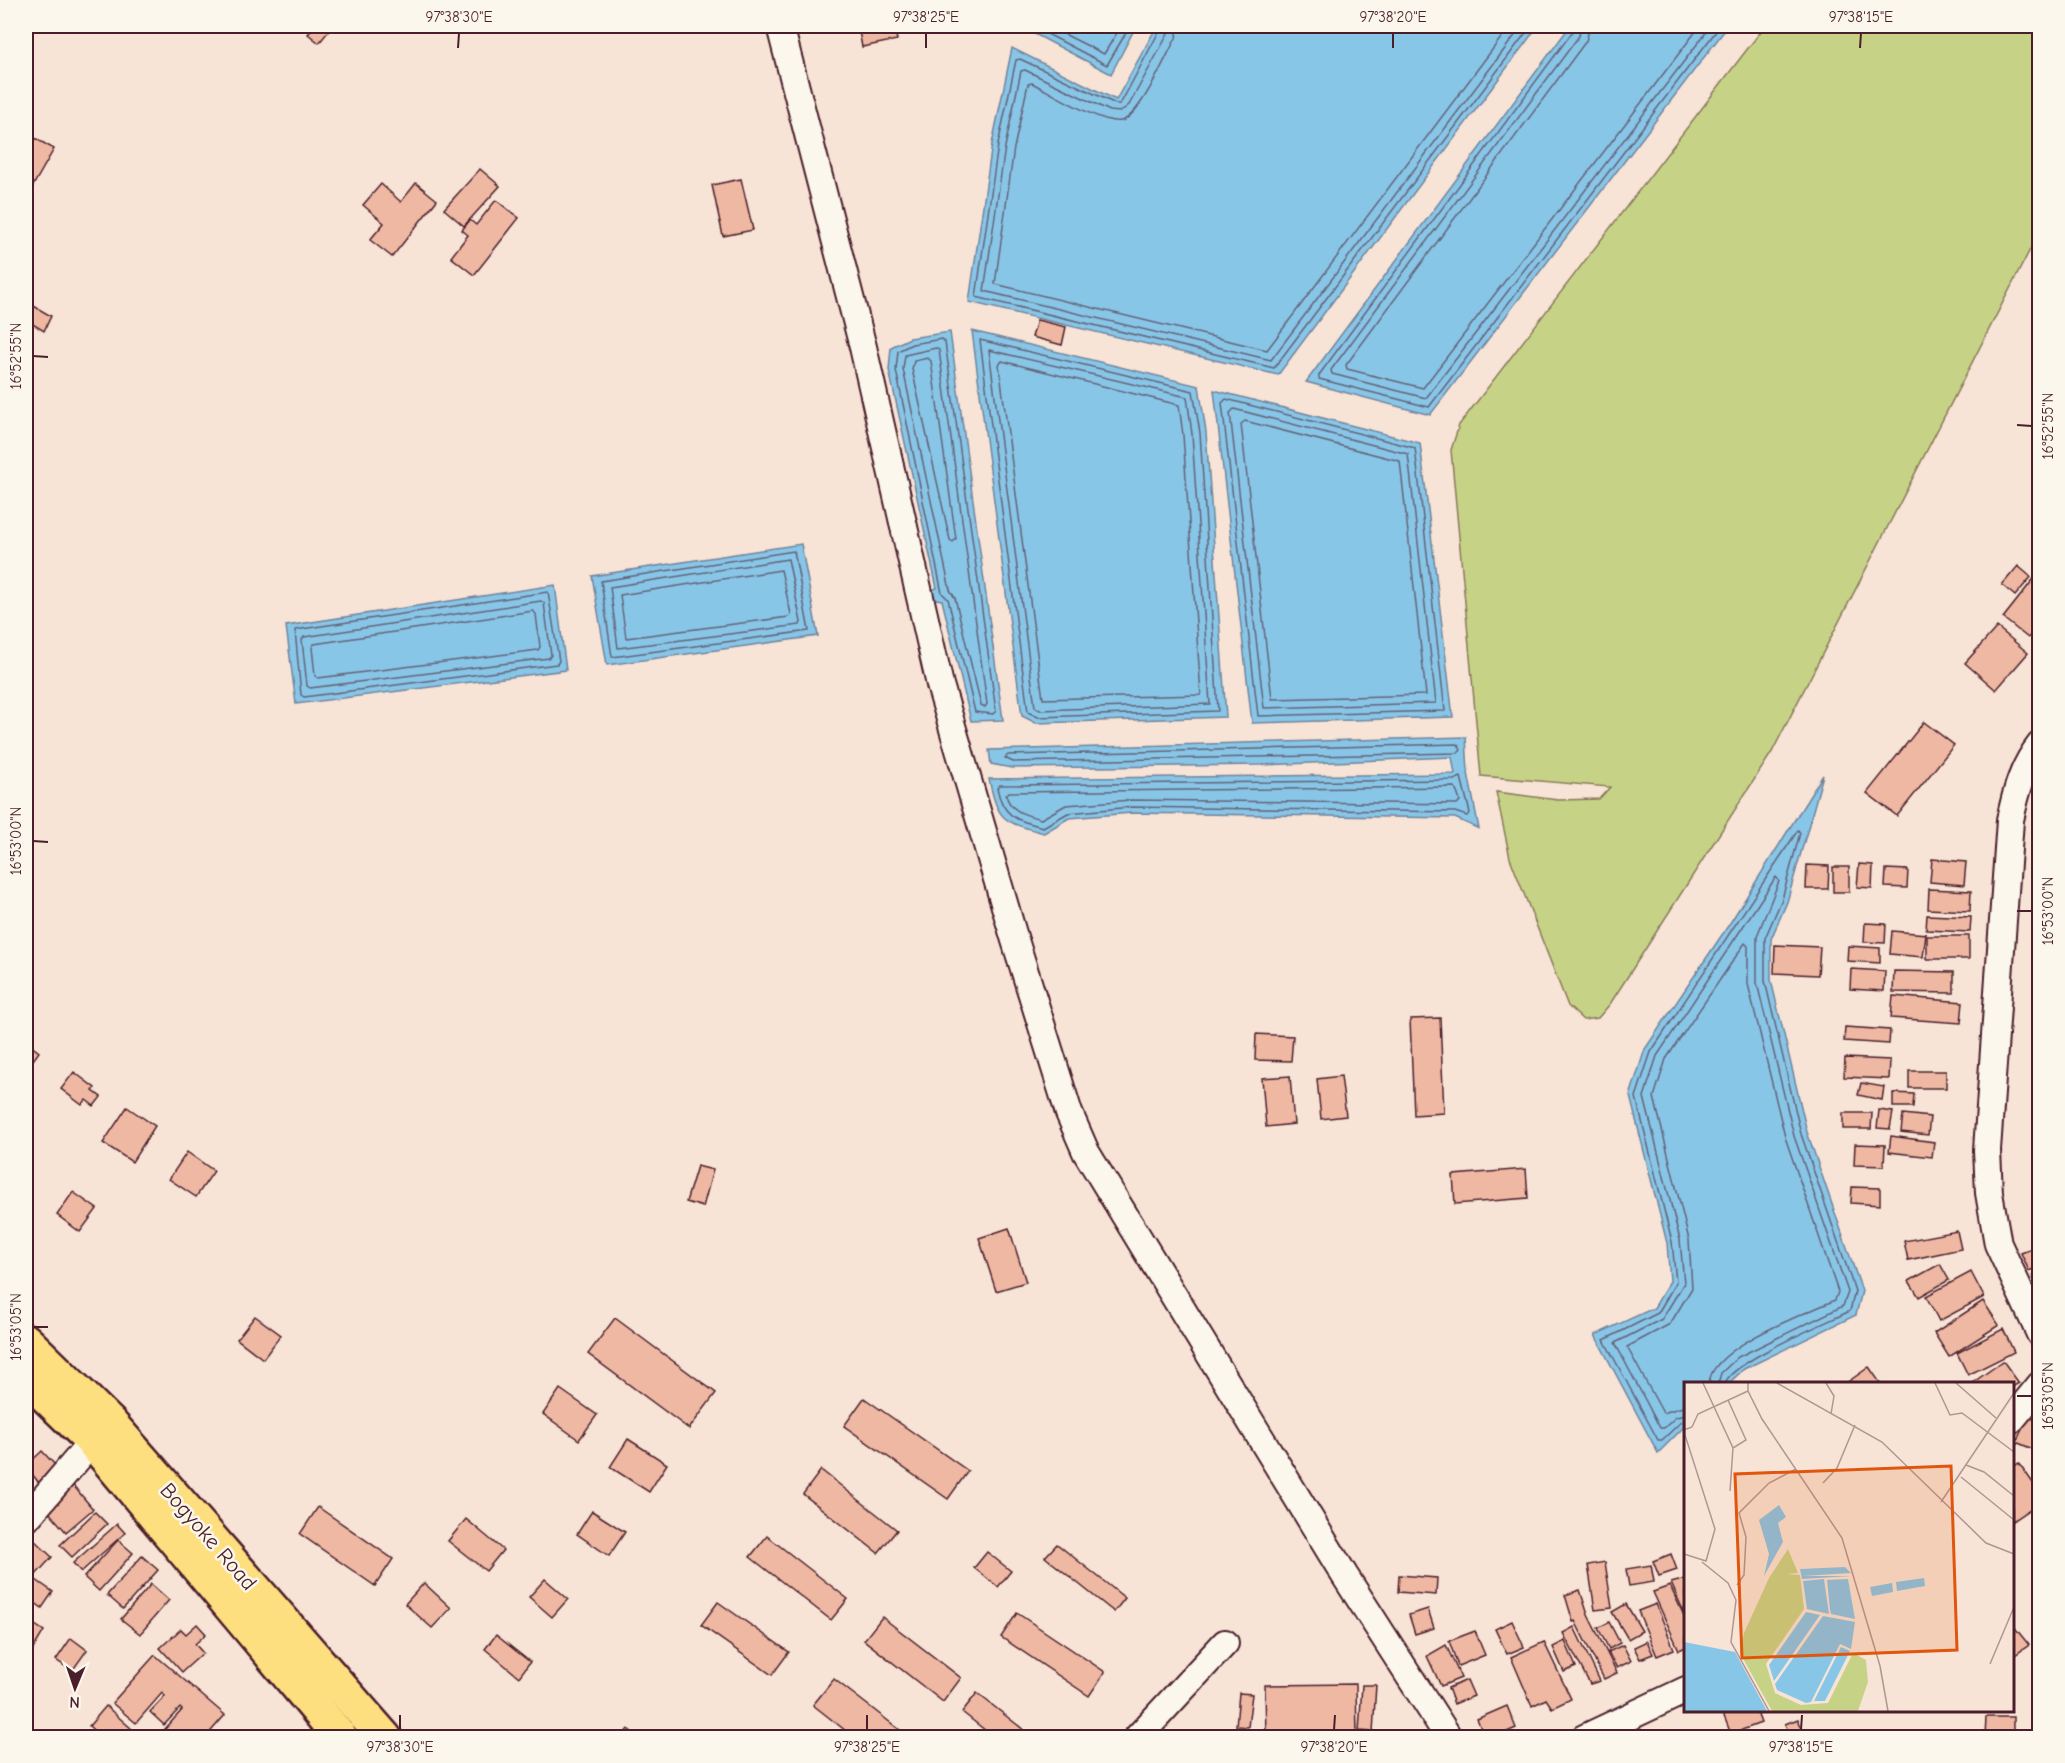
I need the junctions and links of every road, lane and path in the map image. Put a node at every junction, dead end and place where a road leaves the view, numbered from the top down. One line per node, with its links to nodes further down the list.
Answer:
1 (780, 26): 15 (street)
2 (2040, 745): 3 (street)
3 (2040, 1334)
4 (26, 1341): 8 (main road, Bogyoke Road)
5 (26, 1377): 8 (main road, Bogyoke Road)
6 (2040, 1385): 7 (street)
7 (2014, 1418)
8 (101, 1432): 9 (street); 12 (main road, Bogyoke Road); 13 (main road, Bogyoke Road)
9 (26, 1519)
10 (1226, 1643): 14 (street)
11 (1684, 1691): 16 (street)
12 (341, 1737)
13 (385, 1737)
14 (1137, 1737)
15 (1449, 1737)
16 (1584, 1737)

